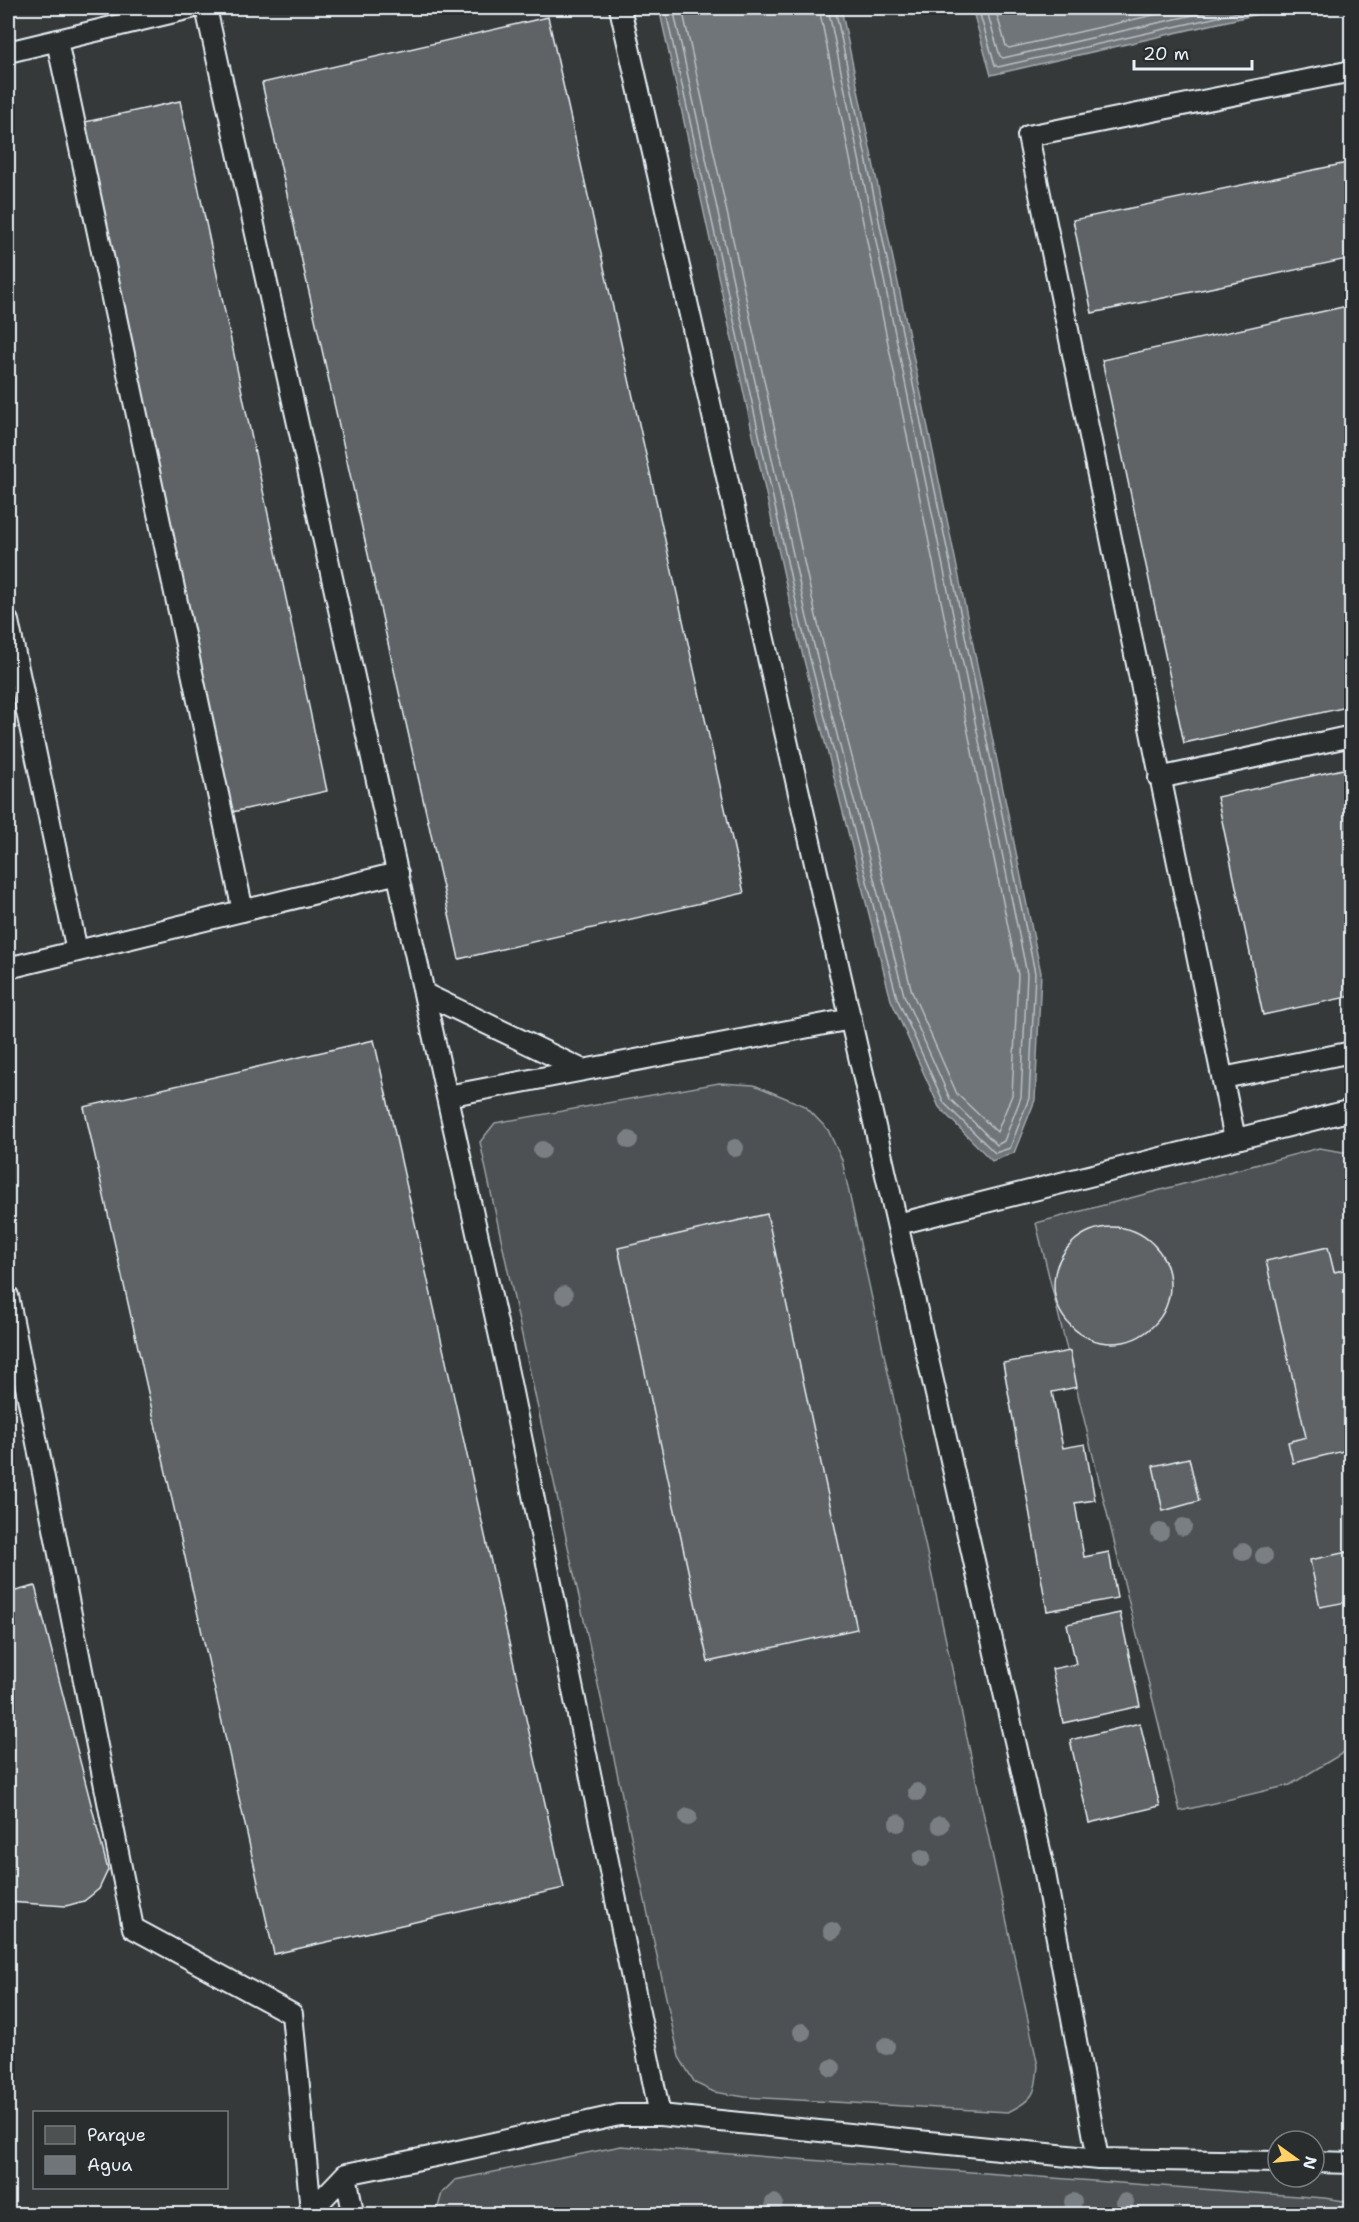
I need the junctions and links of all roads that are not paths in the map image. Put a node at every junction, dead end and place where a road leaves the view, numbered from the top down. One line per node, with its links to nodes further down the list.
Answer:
1 (191, 8): 4 (lane)
2 (206, 8): 10 (lane)
3 (620, 8): 15 (lane)
4 (57, 41): 5 (lane); 11 (lane)
5 (8, 52)
6 (1352, 71): 9 (lane)
7 (8, 621): 12 (lane)
8 (1352, 736): 9 (lane)
9 (1159, 778): 18 (lane)
10 (398, 873): 11 (lane); 14 (lane)
11 (243, 911): 12 (lane)
12 (77, 951): 13 (lane)
13 (8, 968)
14 (424, 994): 17 (lane); 19 (lane)
15 (851, 1019): 17 (lane); 22 (lane)
16 (1352, 1052): 18 (lane)
17 (583, 1070): 19 (lane)
18 (1223, 1078): 21 (lane)
19 (447, 1096): 24 (lane)
20 (1352, 1110): 21 (lane)
21 (1235, 1139): 22 (lane)
22 (898, 1224): 25 (lane)
23 (8, 1296): 30 (lane)
24 (660, 2115): 25 (lane); 29 (lane)
25 (1098, 2159): 26 (lane)
26 (1266, 2162)
27 (1326, 2162): 28 (lane)
28 (1352, 2163)
29 (346, 2174): 30 (lane); 31 (lane)
30 (310, 2213)
31 (353, 2214)

